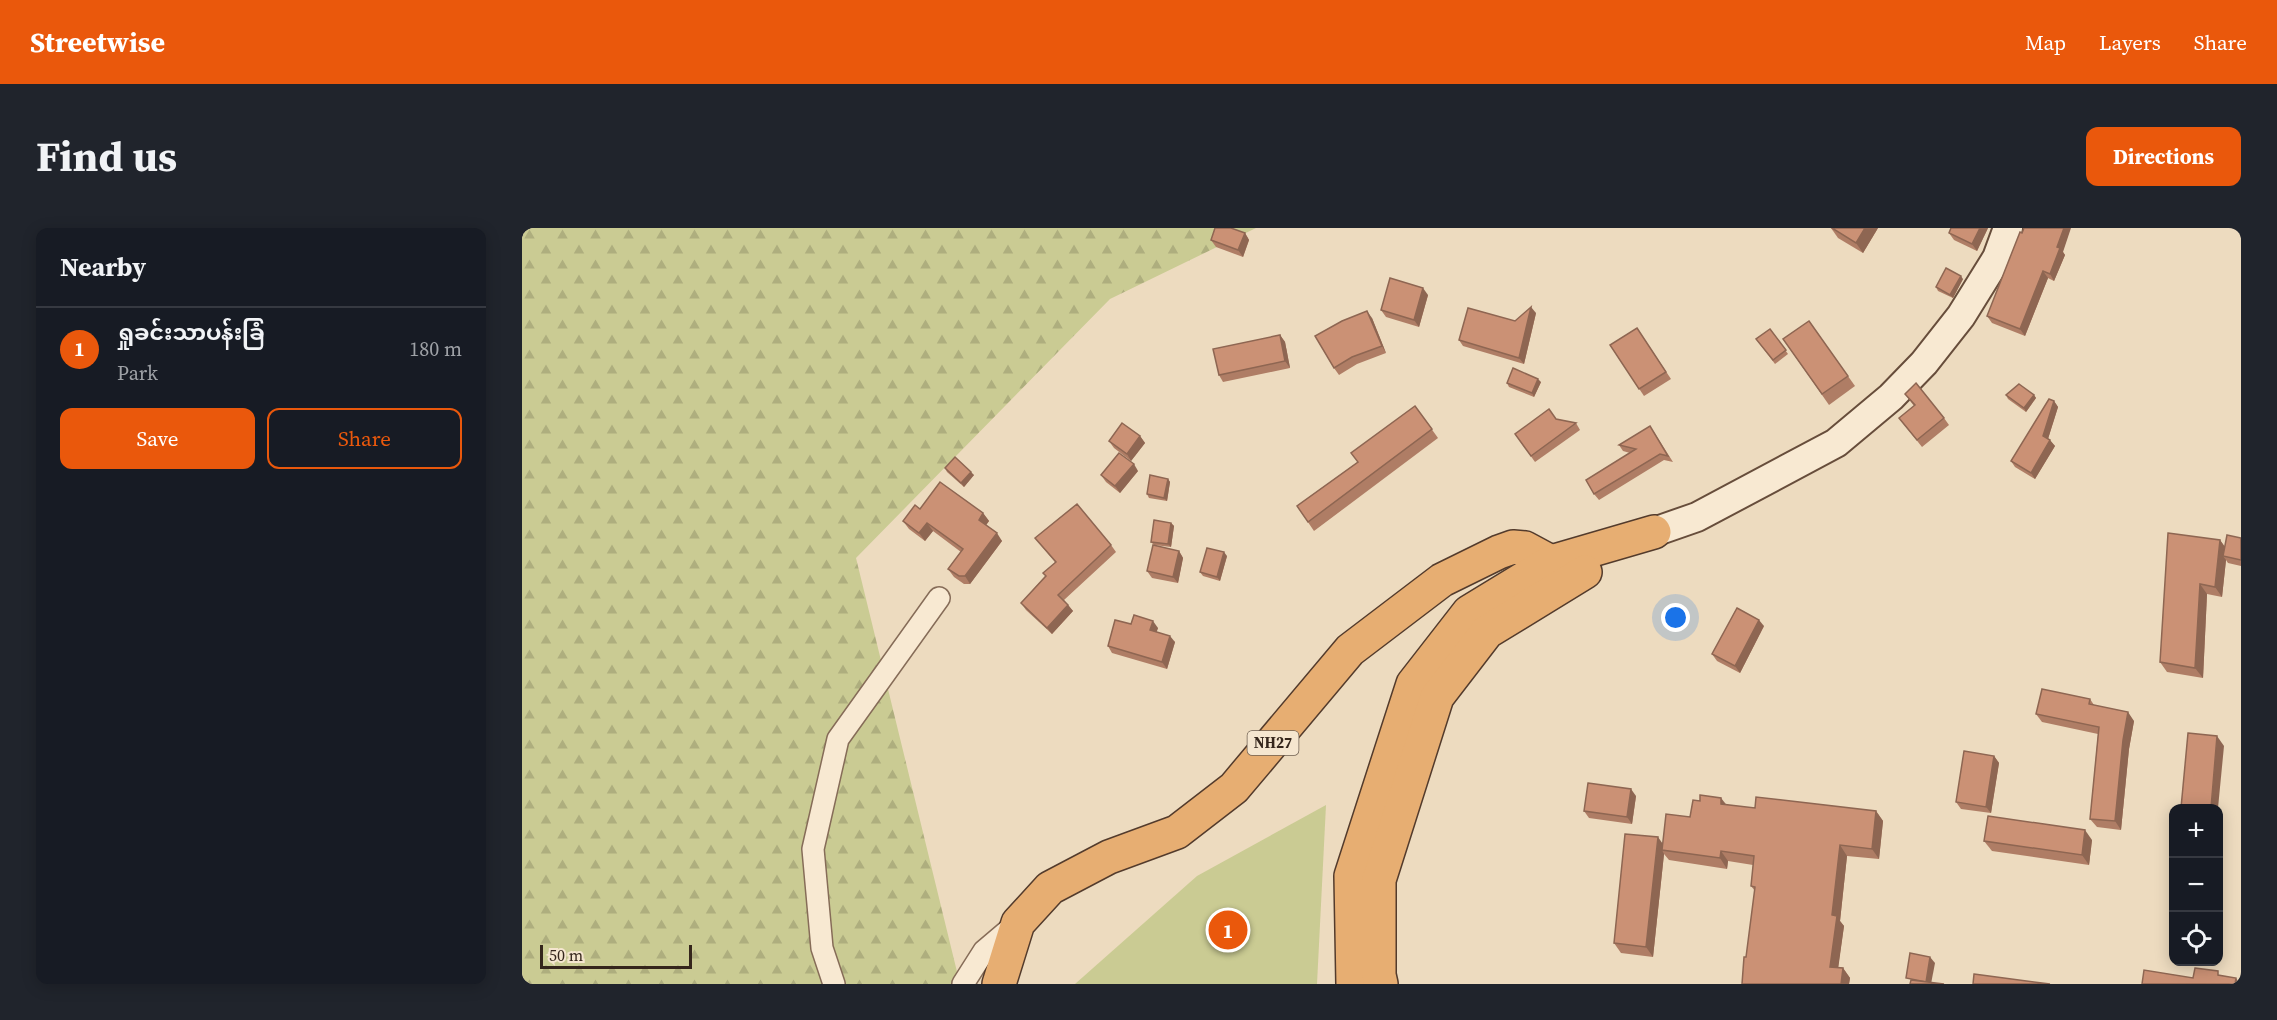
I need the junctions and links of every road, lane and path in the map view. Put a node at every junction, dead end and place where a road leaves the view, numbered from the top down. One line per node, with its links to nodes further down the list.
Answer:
1 (2008, 228): 2 (main road)
2 (1654, 532): 3 (highway)
3 (1559, 572): 5 (highway, NH27); 9 (highway); 10 (highway)
4 (939, 598): 6 (street)
5 (1018, 923): 7 (street); 8 (highway, NH27)
6 (834, 984)
7 (963, 984)
8 (999, 984)
9 (1353, 984)
10 (1381, 984)

